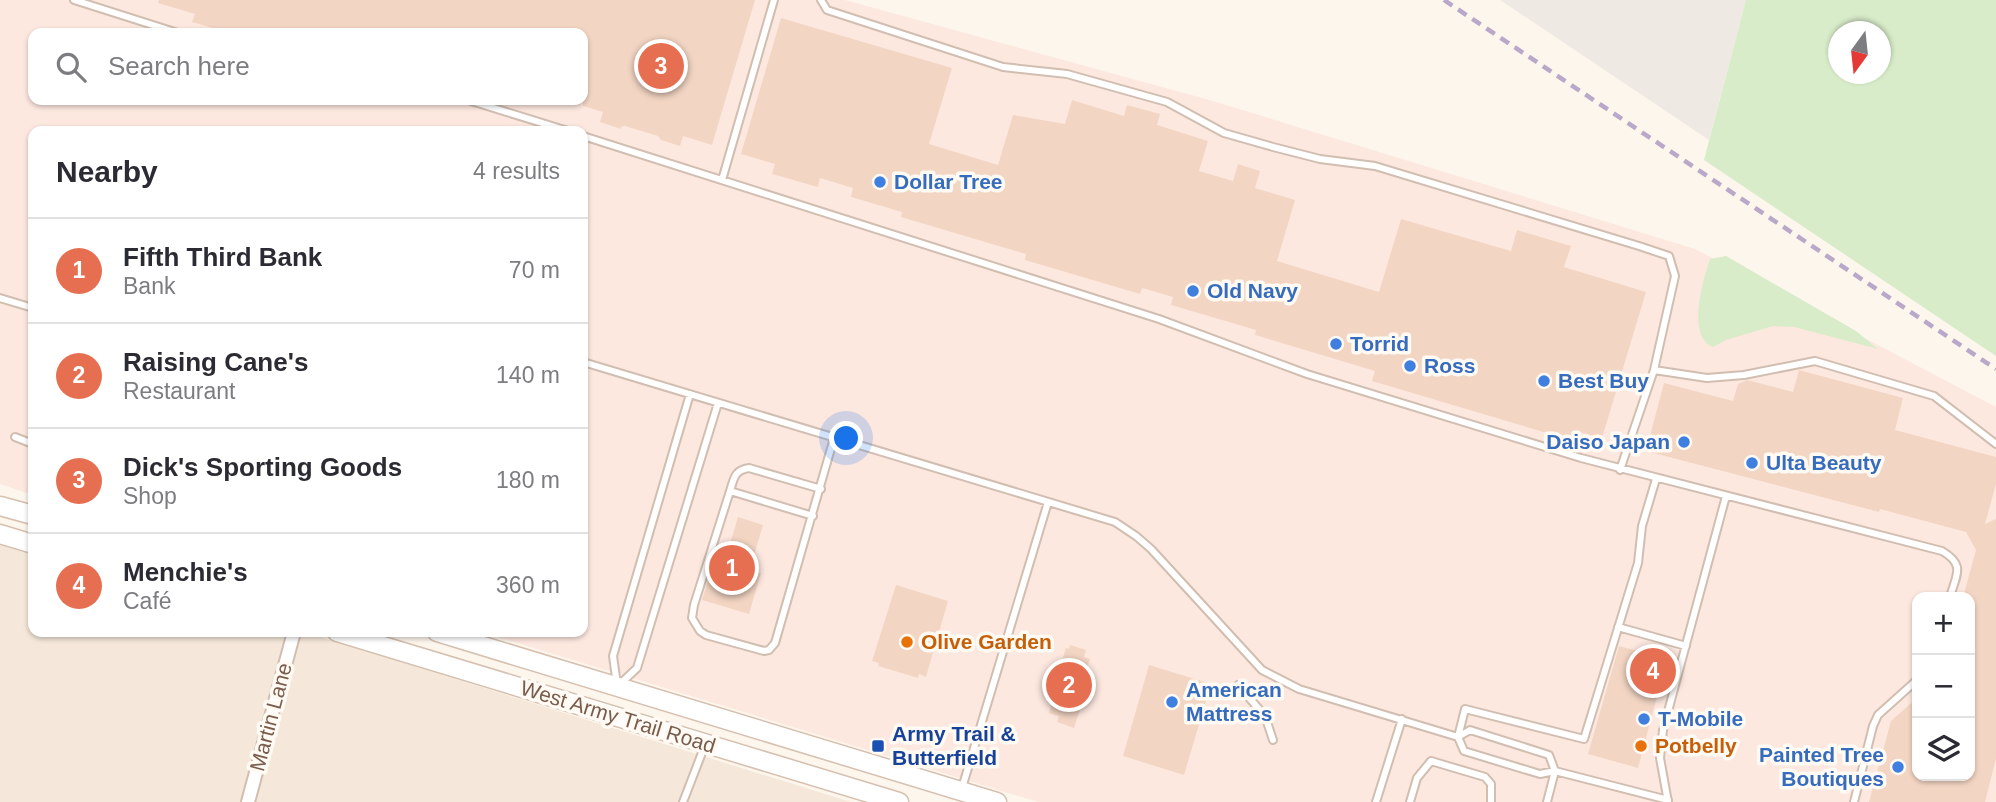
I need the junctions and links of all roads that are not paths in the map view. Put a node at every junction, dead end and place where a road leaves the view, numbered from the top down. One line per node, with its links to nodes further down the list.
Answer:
1 (74, 0): 4 (lane)
2 (774, 0): 8 (lane)
3 (821, 0): 12 (lane)
4 (162, 28)
5 (484, 105): 6 (lane)
6 (552, 126)
7 (588, 138): 8 (lane)
8 (722, 180): 19 (lane)
9 (0, 298): 10 (lane)
10 (28, 307)
11 (588, 363): 13 (lane)
12 (1654, 370): 18 (lane); 19 (lane)
13 (690, 394): 14 (lane); 38 (lane)
14 (718, 403): 16 (lane); 38 (lane)
15 (15, 437): 17 (lane)
16 (834, 438): 21 (lane); 24 (lane)
17 (28, 442)
18 (1996, 444)
19 (1620, 470): 20 (lane)
20 (1656, 479): 23 (lane); 31 (lane)
21 (821, 489): 22 (lane); 27 (lane)
22 (730, 491): 27 (lane); 27 (lane)
23 (1726, 496): 30 (lane); 35 (lane)
24 (1048, 502): 40 (lane); 45 (lane)
25 (0, 506): 26 (main road)
26 (28, 514)
27 (813, 516)
28 (0, 536): 29 (main road)
29 (28, 543)
30 (1951, 592)
31 (1618, 627): 35 (lane); 41 (lane)
32 (293, 637): 47 (street, Martin Lane)
33 (354, 637): 39 (main road, West Army Trail Road)
34 (453, 637): 38 (main road, West Army Trail Road)
35 (1686, 646): 46 (lane)
36 (1912, 684): 55 (lane)
37 (1238, 685): 42 (lane)
38 (618, 687): 39 (main road); 45 (main road, West Army Trail Road)
39 (608, 714): 43 (main road, West Army Trail Road)
40 (1402, 719): 41 (lane); 51 (lane)
41 (1458, 737): 44 (lane); 44 (lane)
42 (1273, 740)
43 (705, 744): 48 (lane); 49 (main road, West Army Trail Road)
44 (1555, 771): 46 (lane); 54 (lane)
45 (959, 797): 50 (main road, West Army Trail Road)
46 (1668, 801)
47 (248, 802)
48 (683, 802)
49 (899, 802)
50 (997, 802)
51 (1376, 802)
52 (1410, 802): 53 (lane)
53 (1491, 802)
54 (1547, 802)
55 (1854, 802)

